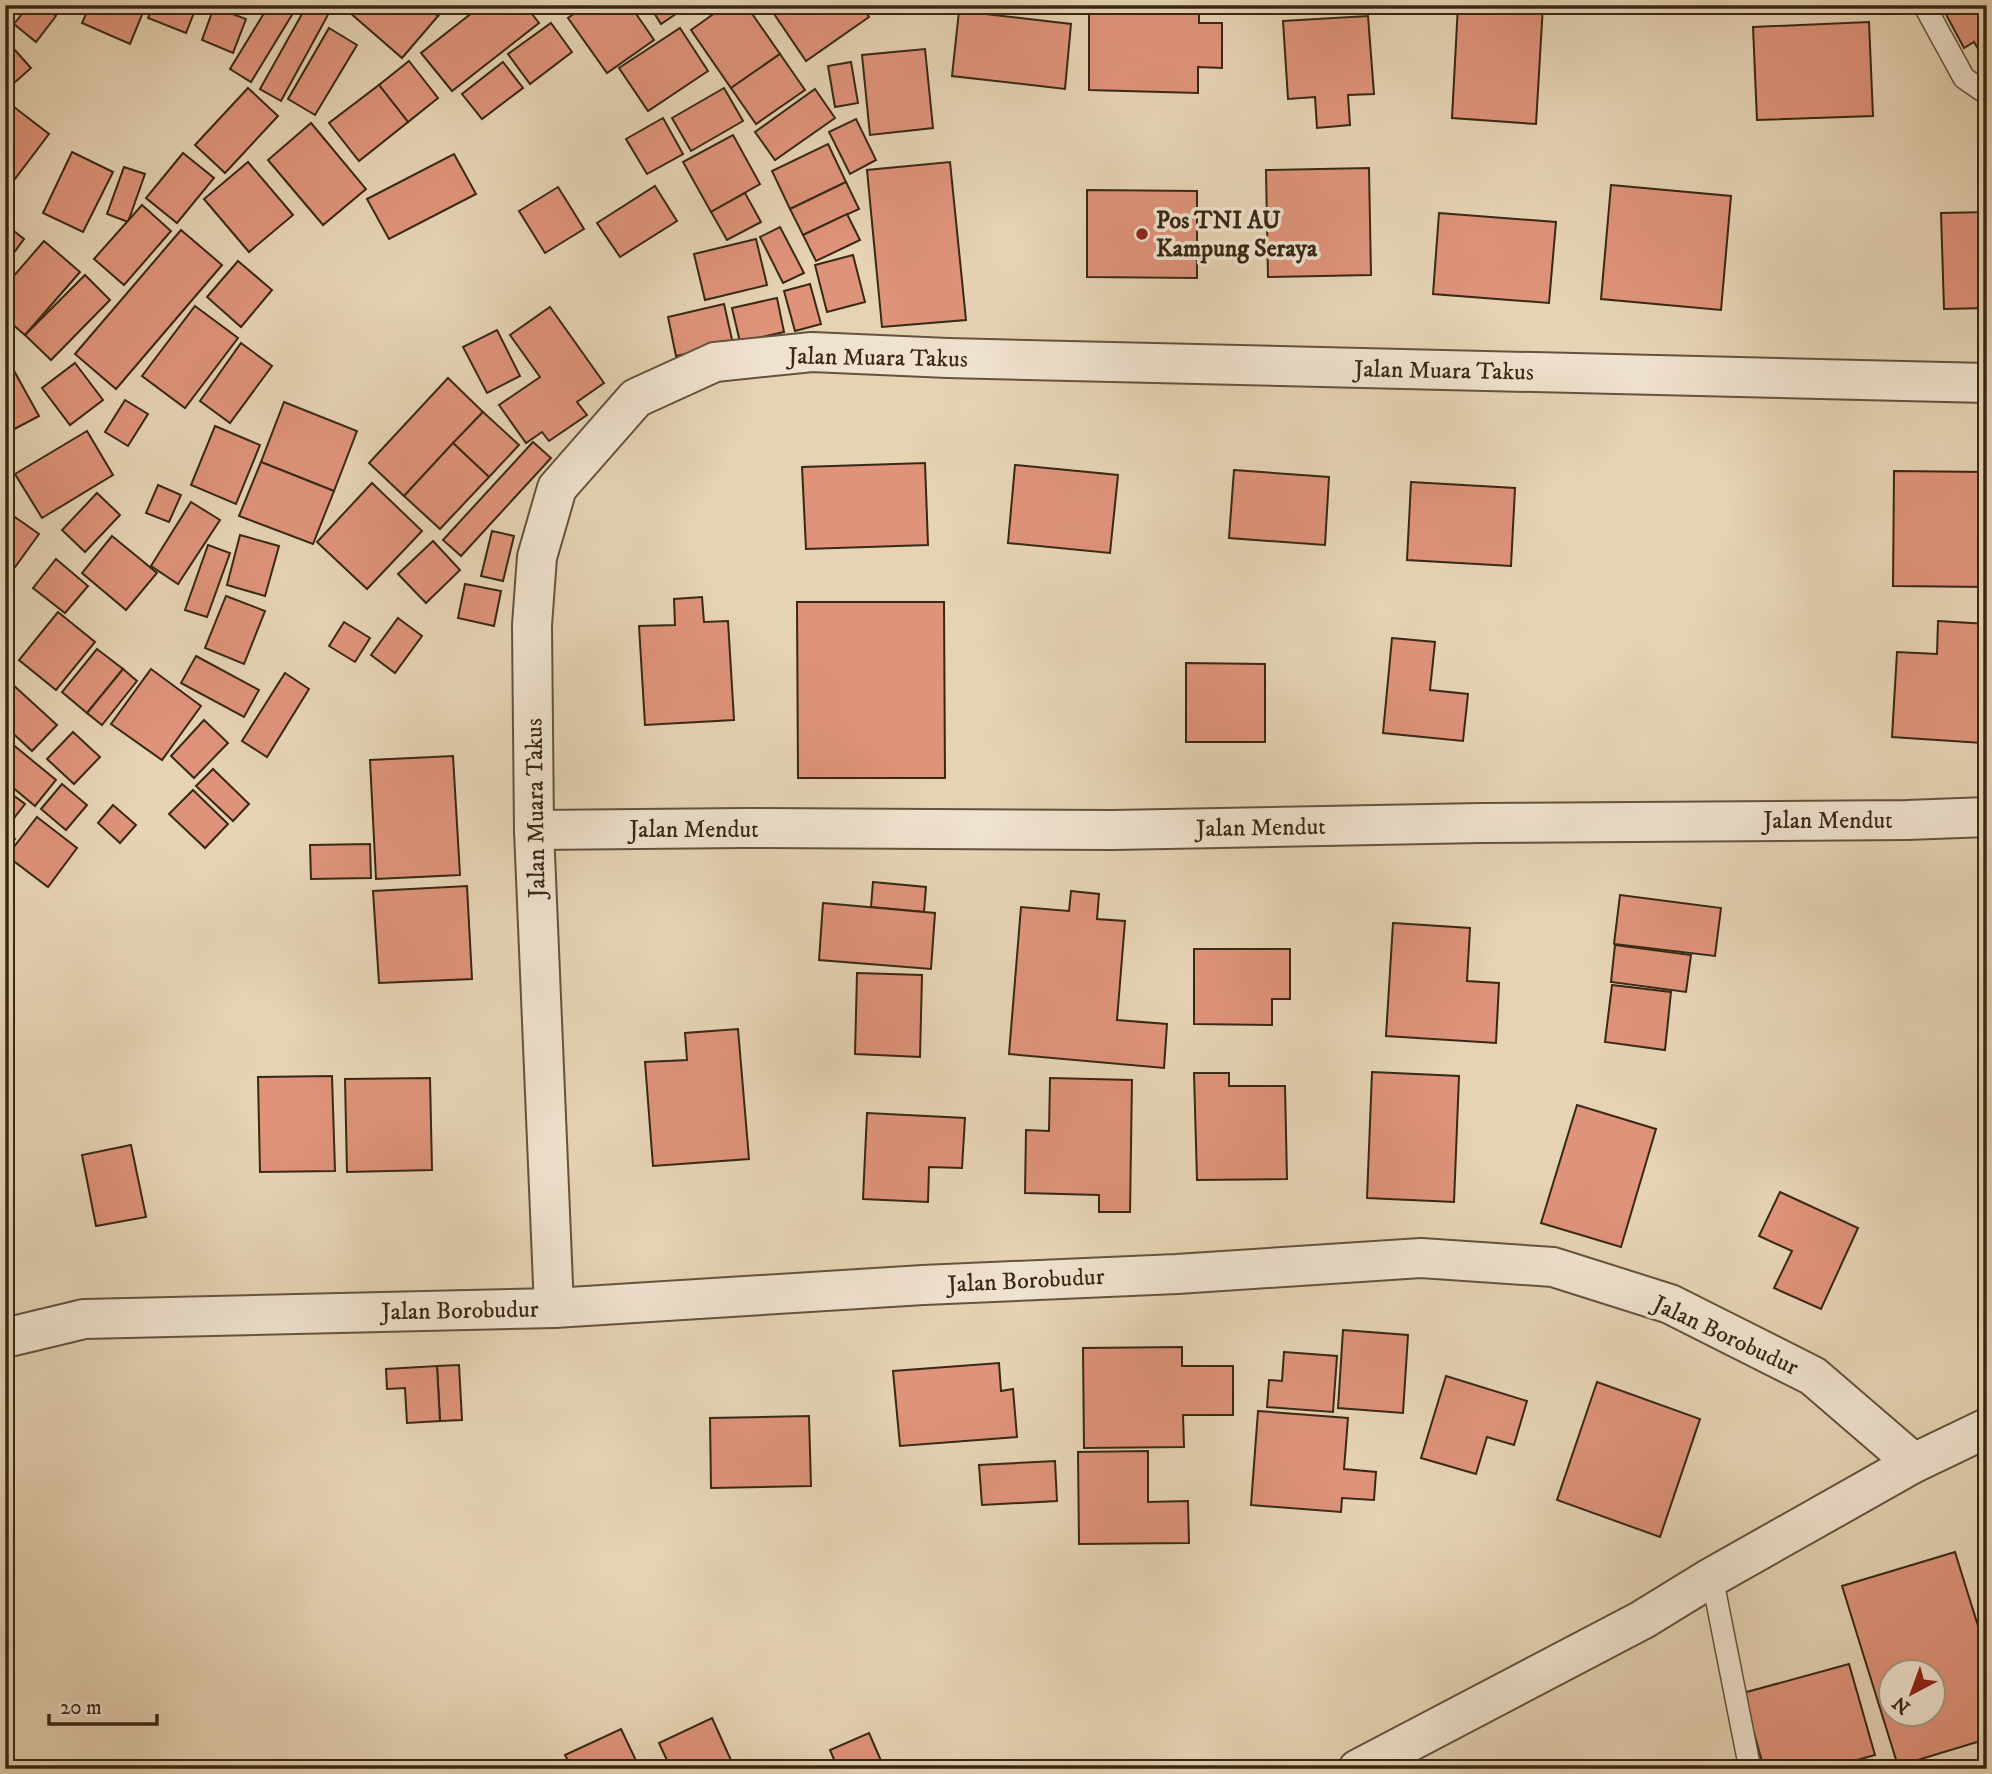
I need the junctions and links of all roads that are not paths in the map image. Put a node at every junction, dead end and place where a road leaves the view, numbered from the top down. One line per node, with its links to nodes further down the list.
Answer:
1 (1924, 5): 2 (lane)
2 (1987, 94)
3 (1987, 383): 5 (street, Jalan Muara Takus)
4 (1987, 817): 5 (street, Jalan Mendut)
5 (534, 830): 6 (street, Jalan Muara Takus)
6 (554, 1308): 7 (street, Jalan Borobudur); 9 (street, Jalan Borobudur)
7 (5, 1338)
8 (1987, 1428): 9 (street)
9 (1914, 1463): 10 (street)
10 (1713, 1577): 11 (street); 12 (lane)
11 (1358, 1769)
12 (1750, 1769)

